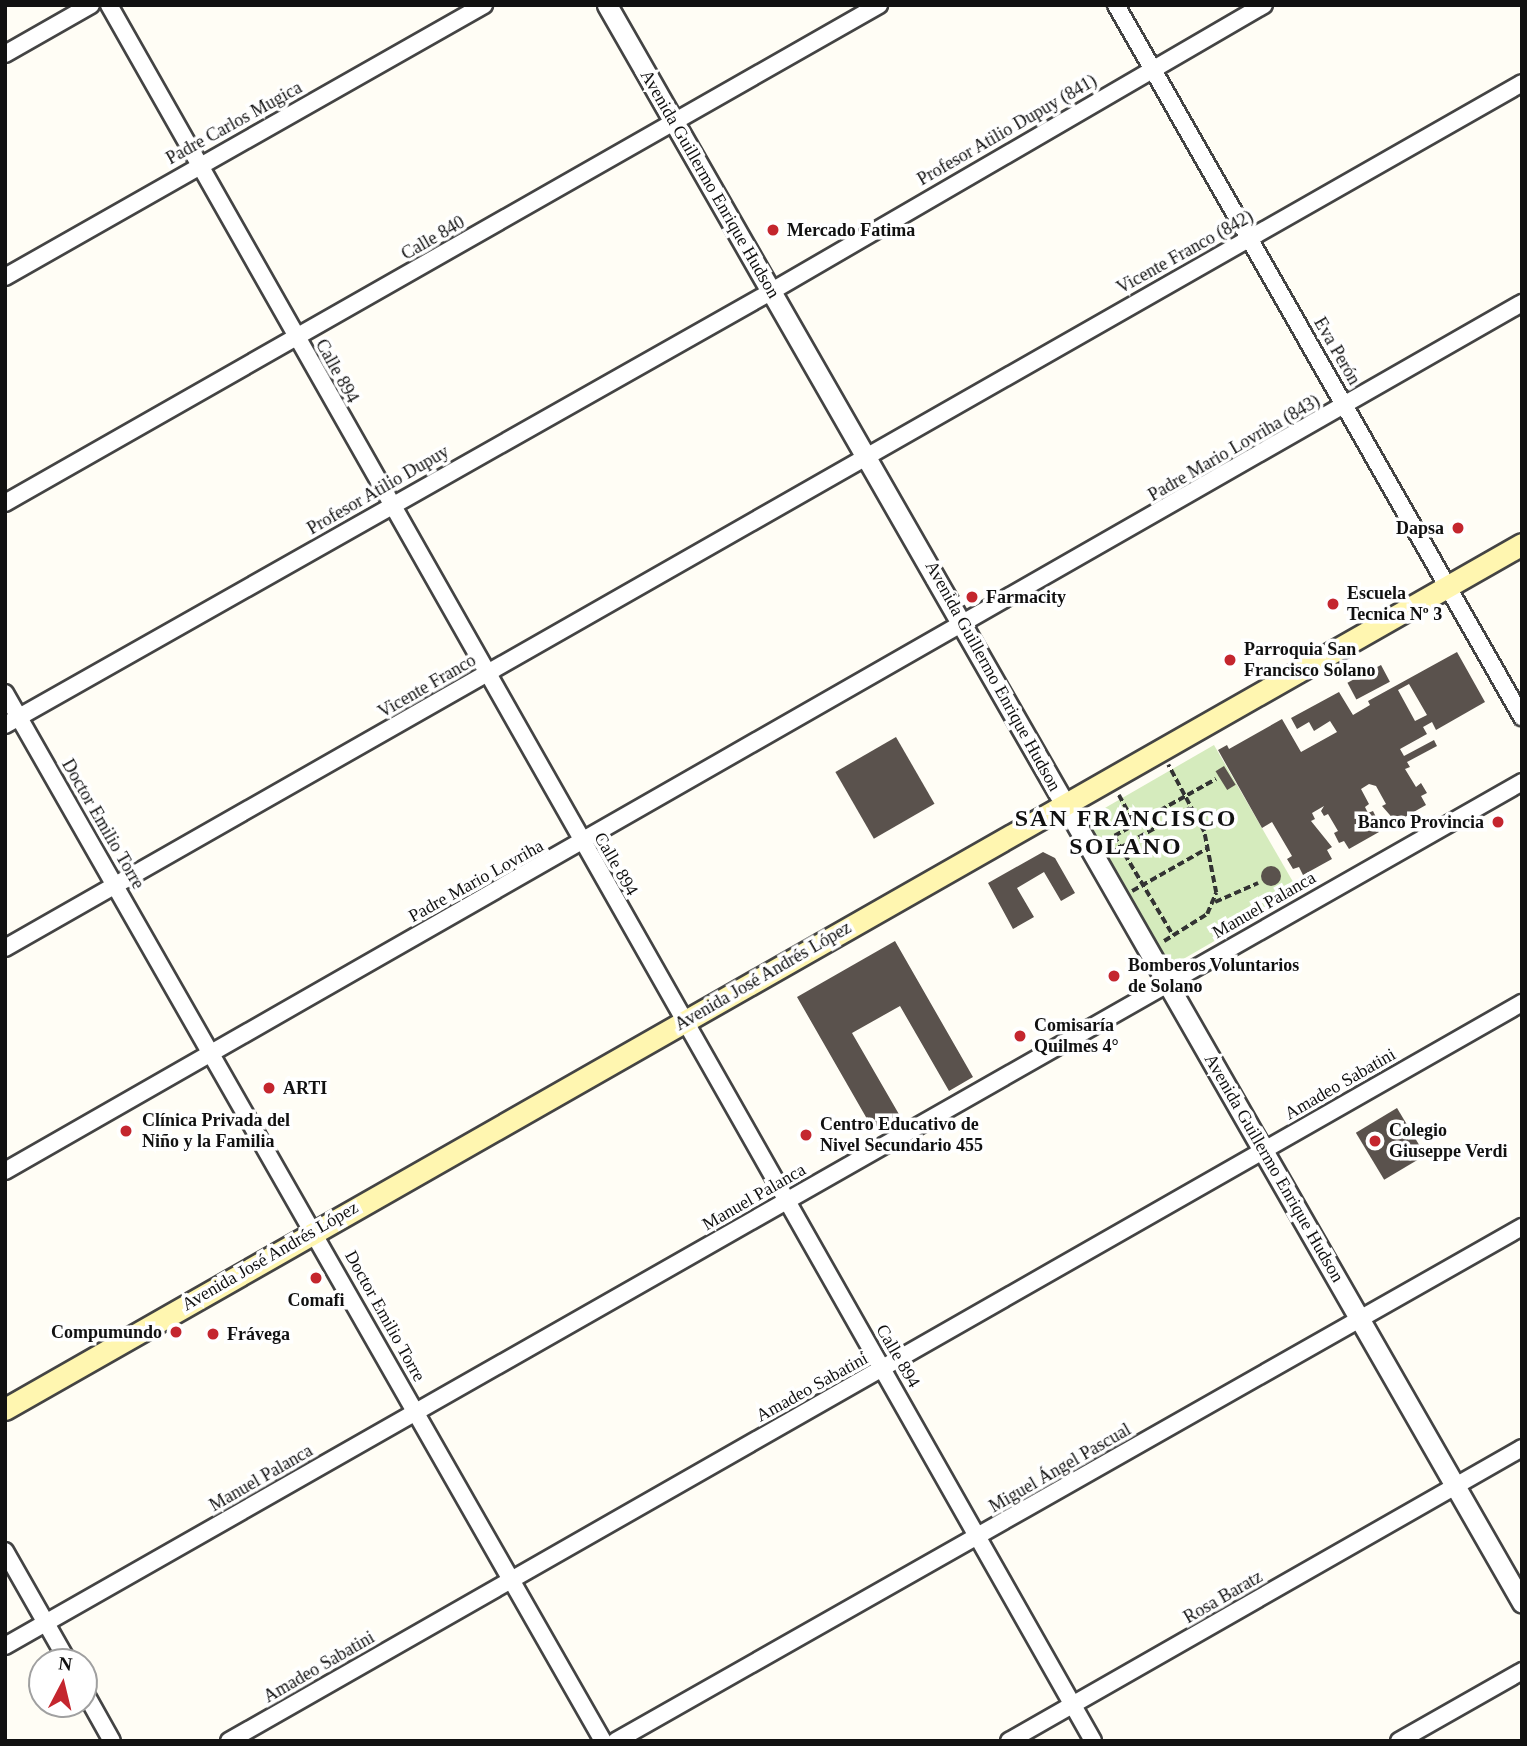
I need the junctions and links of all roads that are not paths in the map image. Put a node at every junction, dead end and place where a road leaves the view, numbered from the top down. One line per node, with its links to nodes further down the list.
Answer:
1 (90, 5): 8 (street)
2 (108, 5): 12 (street, Calle 894)
3 (484, 5): 12 (street, Padre Carlos Mugica)
4 (607, 5): 11 (street, Avenida Guillermo Enrique Hudson)
5 (880, 5): 11 (street, Calle 840)
6 (1116, 5): 9 (street, Eva Perón)
7 (1264, 5): 9 (street, Profesor Atilio Dupuy (841))
8 (5, 54)
9 (1152, 68): 13 (street, Eva Perón); 15 (street, Profesor Atilio Dupuy (841))
10 (1522, 83): 13 (street, Vicente Franco (842))
11 (673, 122): 15 (street, Avenida Guillermo Enrique Hudson); 17 (street, Calle 840)
12 (196, 167): 14 (street, Padre Carlos Mugica); 17 (street, Calle 894)
13 (1249, 238): 18 (street, Eva Perón); 19 (street, Vicente Franco (842))
14 (5, 277)
15 (772, 291): 19 (street, Avenida Guillermo Enrique Hudson); 21 (street, Profesor Atilio Dupuy)
16 (1522, 303): 18 (street, Padre Mario Lovriha (843))
17 (296, 338): 20 (street, Calle 840); 21 (street, Calle 894)
18 (1347, 405): 23 (street, Eva Perón); 24 (street, Padre Mario Lovriha (843))
19 (867, 454): 24 (street, Avenida Guillermo Enrique Hudson); 25 (street, Vicente Franco)
20 (5, 503)
21 (390, 505): 25 (street, Calle 894); 28 (street, Profesor Atilio Dupuy)
22 (1522, 544): 23 (main road, Avenida José Andrés López)
23 (1448, 586): 27 (street, Eva Perón); 30 (main road, Avenida José Andrés López)
24 (964, 624): 30 (street, Avenida Guillermo Enrique Hudson); 31 (street, Padre Mario Lovriha)
25 (487, 674): 31 (street, Calle 894); 32 (street, Vicente Franco)
26 (5, 693): 28 (street, Doctor Emilio Torre)
27 (1522, 717)
28 (12, 721): 32 (street, Doctor Emilio Torre)
29 (1522, 782): 34 (street, Manuel Palanca)
30 (1065, 804): 34 (street, Avenida Guillermo Enrique Hudson); 36 (main road, Avenida José Andrés López)
31 (582, 844): 36 (street, Calle 894); 37 (street, Padre Mario Lovriha)
32 (116, 885): 33 (street, Vicente Franco); 37 (street, Doctor Emilio Torre)
33 (5, 948)
34 (1166, 984): 38 (street, Avenida Guillermo Enrique Hudson); 40 (street, Manuel Palanca)
35 (1522, 1003): 38 (street, Amadeo Sabatini)
36 (684, 1021): 40 (street, Calle 894); 42 (main road, Avenida José Andrés López)
37 (211, 1052): 39 (street, Padre Mario Lovriha); 42 (street, Doctor Emilio Torre)
38 (1265, 1149): 43 (street, Avenida Guillermo Enrique Hudson); 44 (street, Amadeo Sabatini)
39 (5, 1171)
40 (785, 1201): 44 (street, Calle 894); 46 (street, Manuel Palanca)
41 (1522, 1227): 43 (street, Miguel Ángel Pascual)
42 (315, 1230): 45 (main road, Avenida José Andrés López); 46 (street, Doctor Emilio Torre)
43 (1360, 1320): 48 (street, Avenida Guillermo Enrique Hudson); 49 (street, Miguel Ángel Pascual)
44 (884, 1369): 49 (street, Calle 894); 51 (street, Amadeo Sabatini)
45 (5, 1409)
46 (416, 1411): 51 (street, Doctor Emilio Torre); 53 (street, Manuel Palanca)
47 (1522, 1448): 48 (street, Rosa Baratz)
48 (1457, 1486): 52 (street, Avenida Guillermo Enrique Hudson); 57 (street, Rosa Baratz)
49 (976, 1538): 57 (street, Calle 894); 62 (street, Miguel Ángel Pascual)
50 (5, 1551): 53 (street)
51 (511, 1579): 60 (street, Amadeo Sabatini); 61 (street, Doctor Emilio Torre)
52 (1522, 1603)
53 (46, 1623): 54 (street, Manuel Palanca); 55 (street)
54 (5, 1646)
55 (60, 1648)
56 (1522, 1671): 65 (street)
57 (1073, 1704): 63 (street, Rosa Baratz); 64 (street, Calle 894)
58 (98, 1716): 59 (street)
59 (112, 1741)
60 (229, 1741)
61 (603, 1741)
62 (616, 1741)
63 (1009, 1741)
64 (1093, 1741)
65 (1399, 1741)

